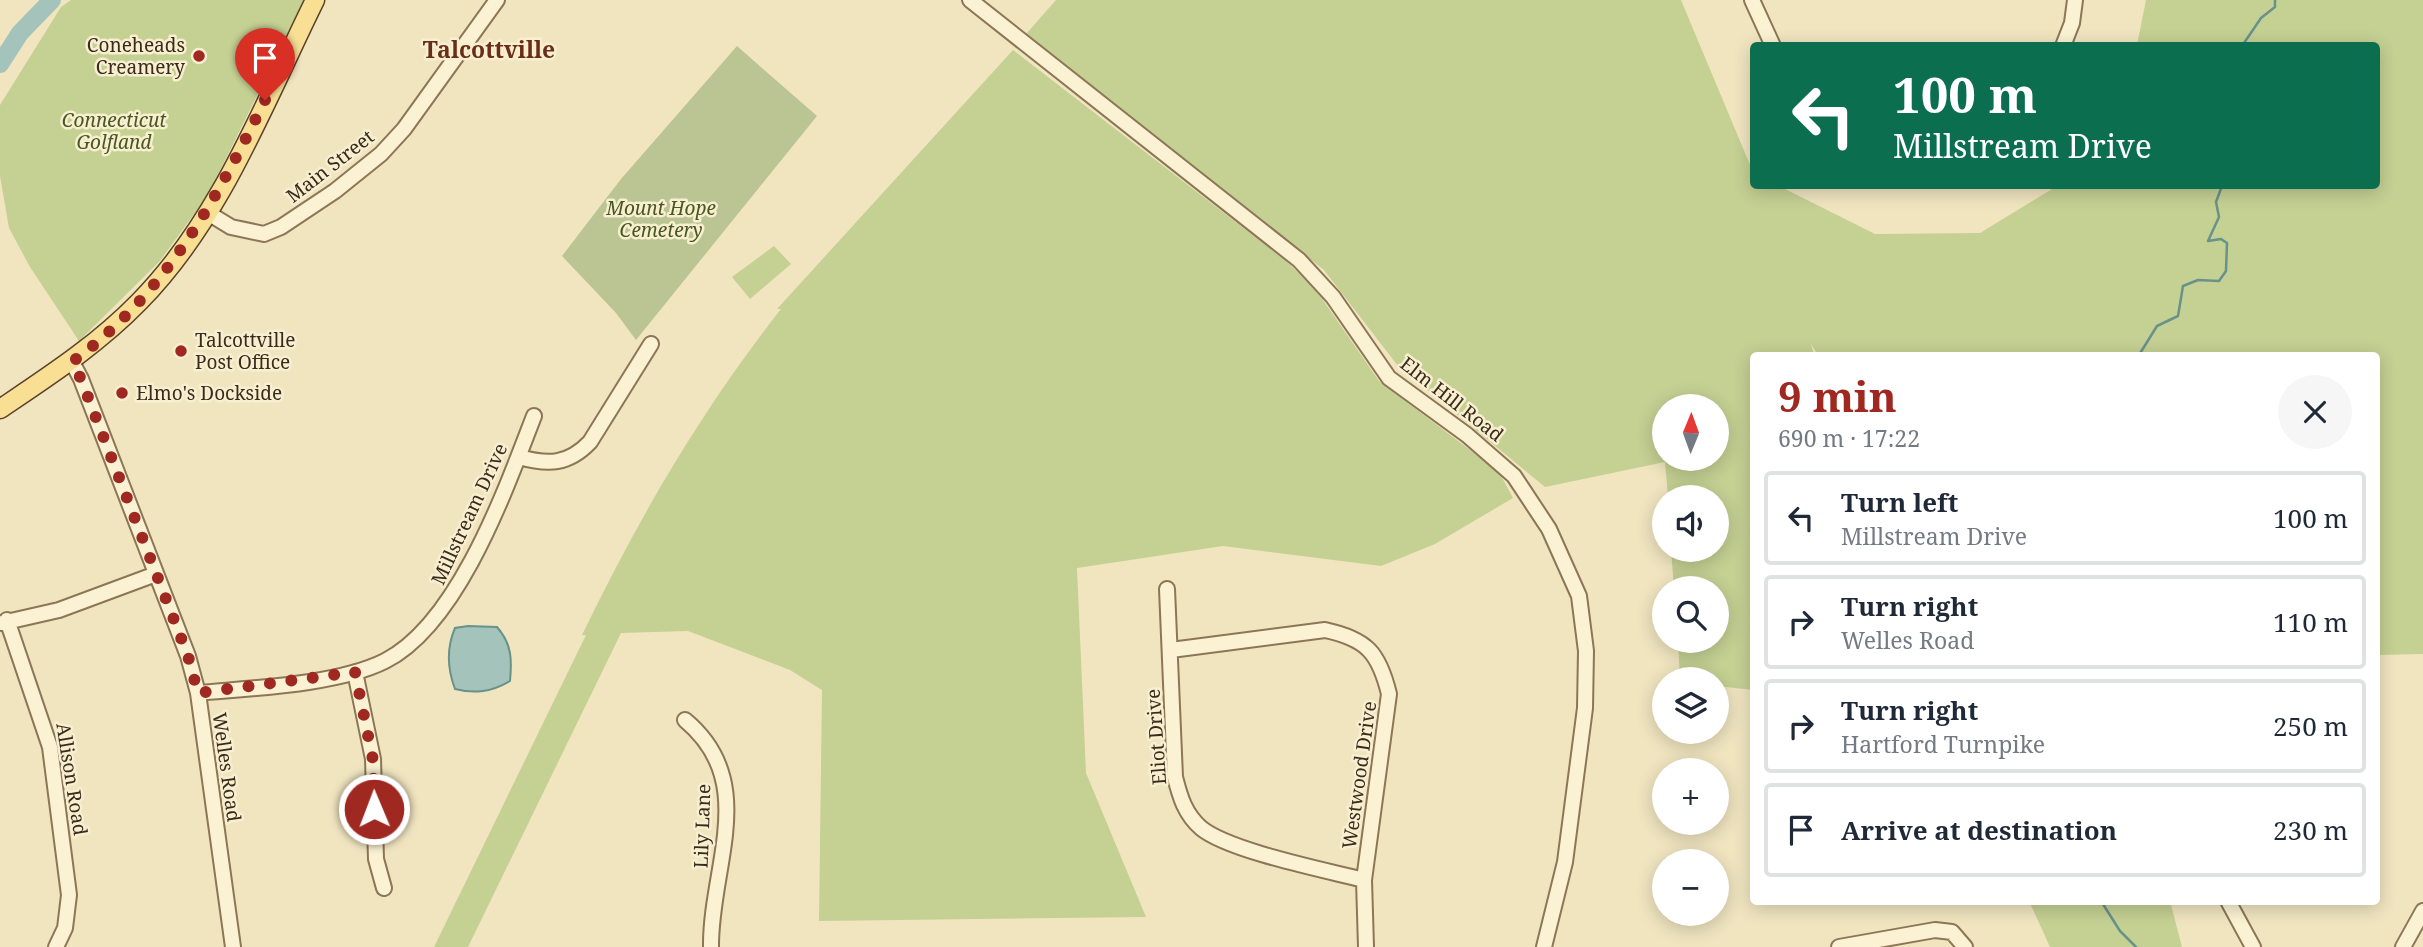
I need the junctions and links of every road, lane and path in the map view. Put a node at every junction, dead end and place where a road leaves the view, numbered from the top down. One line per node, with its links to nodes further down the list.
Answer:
1 (315, 0): 8 (main road)
2 (497, 0): 8 (street, Main Street)
3 (970, 0): 29 (street, Elm Hill Road)
4 (1752, 0): 6 (street)
5 (2075, 0): 7 (street)
6 (1771, 42)
7 (2065, 42)
8 (208, 213): 10 (main road)
9 (651, 344): 13 (street)
10 (72, 362): 11 (main road); 14 (street, Welles Road)
11 (0, 409)
12 (534, 416): 13 (street, Millstream Drive)
13 (519, 457): 18 (street, Millstream Drive)
14 (156, 574): 16 (street); 19 (street, Welles Road)
15 (1167, 589): 17 (street, Eliot Drive)
16 (4, 622): 25 (street, Allison Road)
17 (1171, 650): 21 (street, Eliot Drive); 21 (street, Westwood Drive)
18 (355, 672): 19 (street, Millstream Drive); 22 (street)
19 (198, 693): 26 (street, Welles Road)
20 (685, 720): 27 (street, Lily Lane)
21 (1364, 880): 28 (street, Westwood Drive)
22 (384, 888)
23 (2230, 905): 32 (street)
24 (2423, 911): 33 (street)
25 (56, 947)
26 (233, 947)
27 (711, 947)
28 (1366, 947)
29 (1544, 947)
30 (1839, 947): 31 (street)
31 (1965, 947)
32 (2253, 947)
33 (2403, 947)

